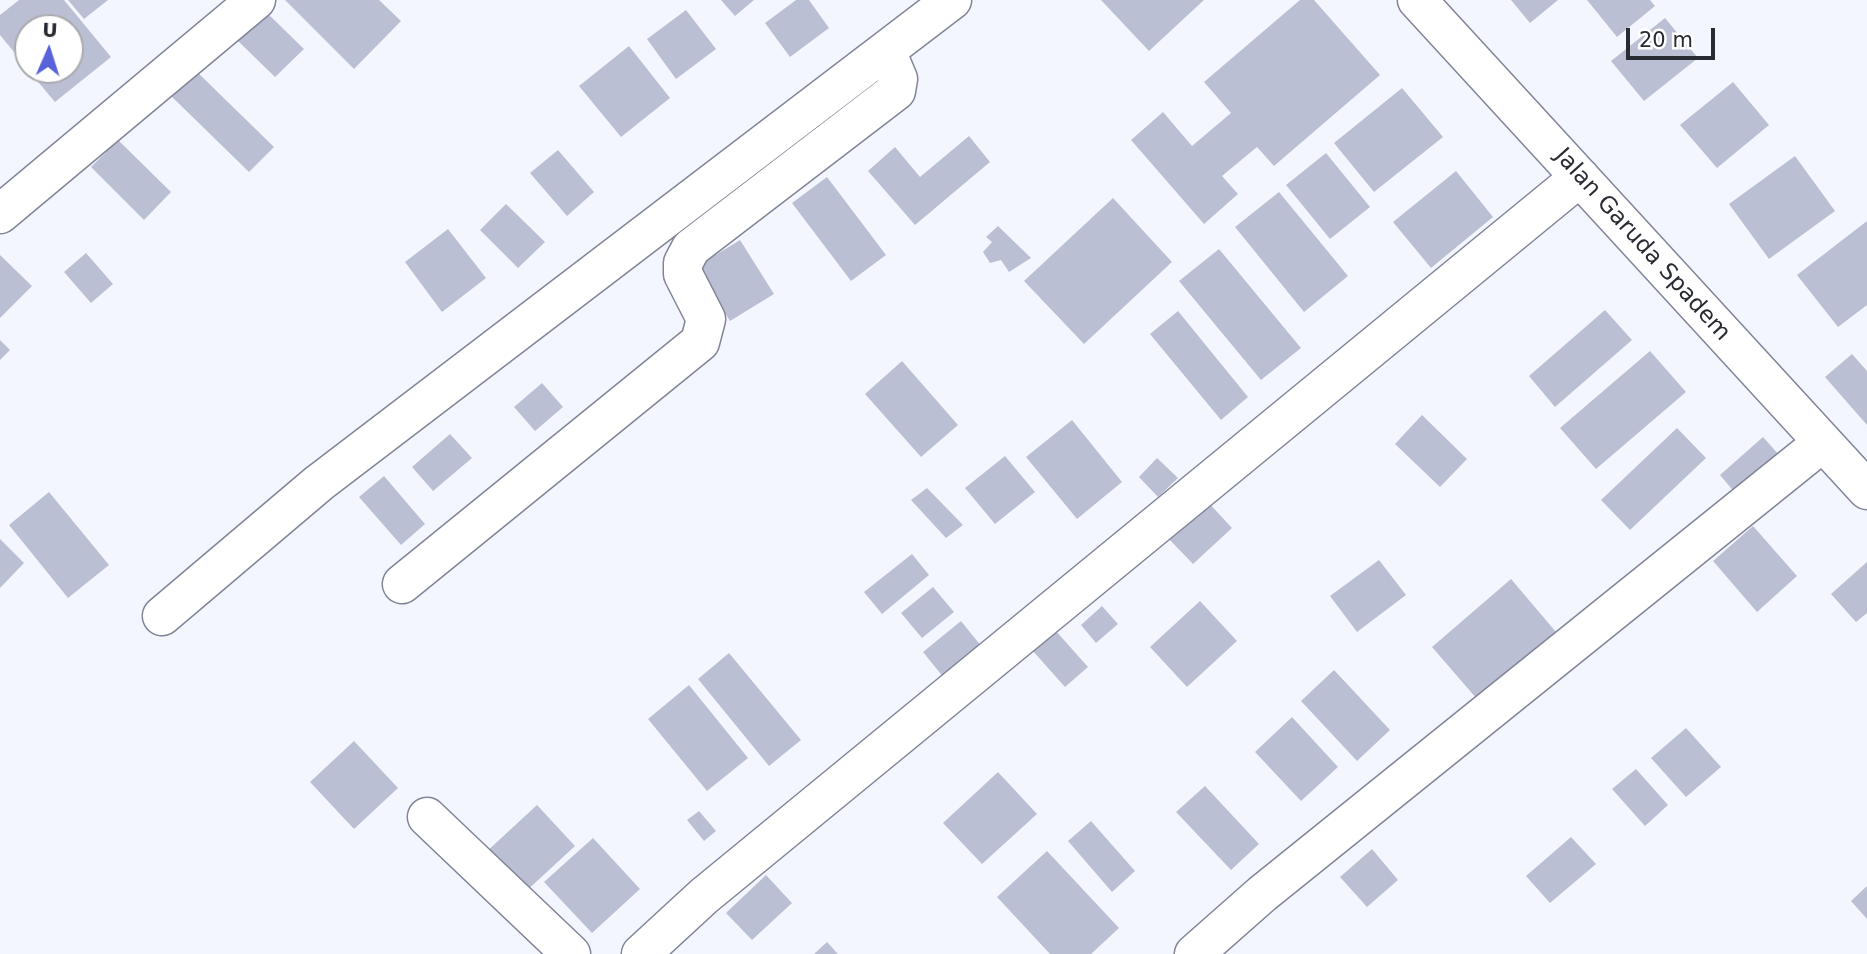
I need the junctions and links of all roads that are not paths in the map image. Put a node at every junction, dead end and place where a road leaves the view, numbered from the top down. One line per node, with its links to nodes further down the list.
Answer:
1 (256, 0): 6 (street)
2 (952, 0): 4 (street)
3 (1438, 6): 5 (street, Jalan Garuda Spadem)
4 (887, 53): 9 (street); 10 (street)
5 (1580, 177): 7 (street, Jalan Garuda Spadem); 13 (street)
6 (0, 214)
7 (1822, 443): 8 (street, Jalan Garuda Spadem); 14 (street)
8 (1867, 490)
9 (402, 584)
10 (162, 616)
11 (427, 817): 12 (street)
12 (571, 954)
13 (641, 954)
14 (1194, 954)

